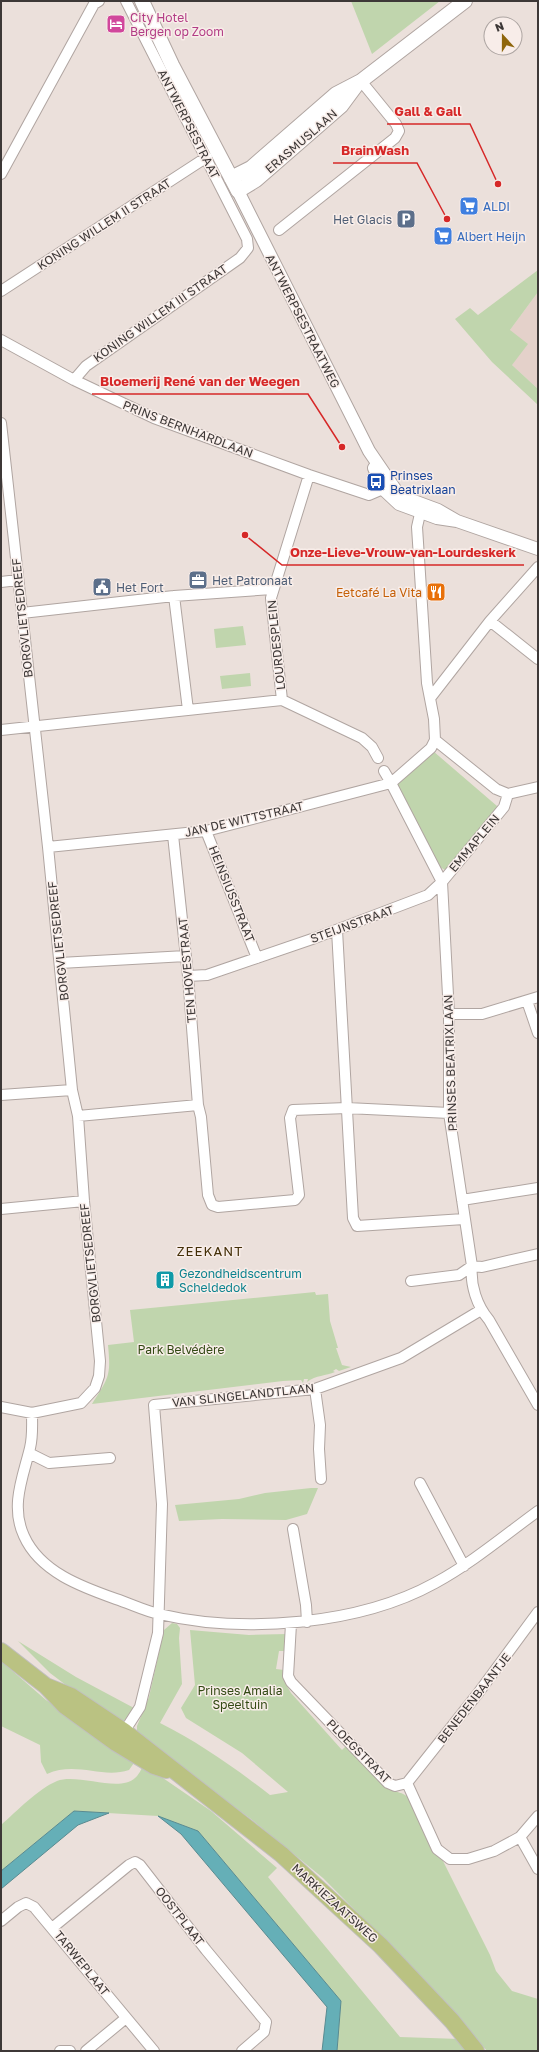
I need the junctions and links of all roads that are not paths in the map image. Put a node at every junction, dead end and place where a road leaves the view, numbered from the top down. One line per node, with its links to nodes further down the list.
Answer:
1 (99, 1): 7 (street)
2 (126, 1): 6 (street, ANTWERPSESTRAAT)
3 (142, 1): 8 (main road, ANTWERPSESTRAAT)
4 (465, 1): 5 (main road, ERASMUSLAAN)
5 (359, 82): 8 (main road, ERASMUSLAAN); 9 (main road, ERASMUSLAAN); 10 (street)
6 (206, 157): 11 (street, ANTWERPSESTRAAT); 12 (street, KONING WILLEM II STRAAT)
7 (1, 174)
8 (231, 178): 9 (main road, ANTWERPSESTRAAT)
9 (238, 191): 16 (street, ANTWERPSESTRAATWEG)
10 (279, 230)
11 (248, 248): 14 (street, KONING WILLEM III STRAAT)
12 (1, 291)
13 (1, 340): 14 (street, PRINS BERNHARDLAAN)
14 (74, 380): 17 (street, PRINS BERNHARDLAAN)
15 (1, 423): 22 (street, BORGVLIETSEDREEF)
16 (369, 451): 18 (street, ANTWERPSESTRAATWEG); 19 (street, ANTWERPSESTRAATWEG)
17 (309, 475): 18 (street, PRINS BERNHARDLAAN); 24 (street)
18 (384, 489): 19 (street, ANTWERPSESTRAATWEG)
19 (422, 508): 20 (street, ANTWERPSESTRAATWEG); 29 (street)
20 (538, 549)
21 (538, 567): 27 (street)
22 (18, 580): 23 (street); 26 (street, BORGVLIETSEDREEF)
23 (1, 582)
24 (272, 589): 25 (street, LOURDESPLEIN); 30 (street, LOURDESPLEIN)
25 (174, 596): 26 (street, LOURDESPLEIN); 31 (street)
26 (22, 613): 32 (street, BORGVLIETSEDREEF)
27 (490, 621): 28 (street); 29 (street)
28 (538, 659)
29 (431, 696): 34 (street)
30 (282, 700): 31 (street, LOURDESPLEIN); 35 (street)
31 (188, 710): 32 (street, LOURDESPLEIN)
32 (34, 727): 33 (street, LOURDESPLEIN); 42 (street, BORGVLIETSEDREEF)
33 (1, 730)
34 (435, 740): 37 (street); 39 (street)
35 (378, 758)
36 (384, 771): 37 (street, EMMAPLEIN)
37 (391, 783): 40 (street, JAN DE WITTSTRAAT); 43 (street, EMMAPLEIN)
38 (538, 787): 39 (street)
39 (508, 794): 43 (street, EMMAPLEIN)
40 (206, 830): 41 (street, JAN DE WITTSTRAAT); 46 (street, HEINSIUSSTRAAT)
41 (173, 835): 42 (street, JAN DE WITTSTRAAT); 45 (street, TEN HOVESTRAAT)
42 (48, 847): 47 (street, BORGVLIETSEDREEF)
43 (442, 882): 44 (street, STEIJNSTRAAT); 51 (street, PRINSES BEATRIXLAAN)
44 (337, 930): 46 (street, STEIJNSTRAAT); 56 (street)
45 (186, 956): 47 (street); 48 (street, TEN HOVESTRAAT)
46 (257, 958): 48 (street, STEIJNSTRAAT)
47 (60, 963): 53 (street, BORGVLIETSEDREEF)
48 (188, 976): 55 (street, TEN HOVESTRAAT)
49 (538, 997): 50 (street)
50 (527, 1001): 51 (street); 52 (street)
51 (449, 1014): 57 (street, PRINSES BEATRIXLAAN)
52 (538, 1032)
53 (72, 1090): 54 (street); 58 (street, BORGVLIETSEDREEF)
54 (1, 1095)
55 (198, 1105): 56 (street, TEN HOVESTRAAT); 58 (street)
56 (347, 1108): 57 (street); 63 (street)
57 (450, 1113): 60 (street, PRINSES BEATRIXLAAN)
58 (78, 1116): 61 (street, BORGVLIETSEDREEF)
59 (538, 1188): 60 (street)
60 (462, 1200): 63 (street, PRINSES BEATRIXLAAN)
61 (84, 1201): 62 (street); 71 (street, BORGVLIETSEDREEF)
62 (1, 1209)
63 (464, 1219): 65 (street, PRINSES BEATRIXLAAN)
64 (538, 1254): 65 (street)
65 (472, 1266): 66 (street); 67 (street, PRINSES BEATRIXLAAN)
66 (411, 1281)
67 (481, 1310): 68 (street, VAN SLINGELANDTLAAN); 69 (street, PRINSES BEATRIXLAAN)
68 (315, 1389): 74 (street); 80 (street, VAN SLINGELANDTLAAN)
69 (538, 1405)
70 (1, 1407): 71 (street)
71 (32, 1413): 72 (street)
72 (29, 1453): 73 (street); 80 (street)
73 (110, 1458)
74 (321, 1479)
75 (420, 1483): 78 (street)
76 (538, 1510): 78 (street)
77 (293, 1529): 81 (street)
78 (464, 1566): 81 (street)
79 (538, 1612): 85 (street, BENEDENBAANTJE)
80 (158, 1614): 82 (street); 84 (street)
81 (307, 1622): 82 (street)
82 (291, 1624): 85 (street, PLOEGSTRAAT)
83 (1, 1651): 84 (main road, MARKIEZAATSWEG)
84 (120, 1737): 97 (main road, MARKIEZAATSWEG)
85 (408, 1783): 87 (street, PLOEGSTRAAT)
86 (538, 1816): 87 (street, PLOEGSTRAAT)
87 (520, 1836): 88 (street)
88 (538, 1869)
89 (1, 1921): 90 (street, TARWEPLAAT)
90 (52, 1928): 91 (street, TARWEPLAAT); 96 (street, OOSTPLAAT)
91 (126, 2018): 94 (street); 95 (street, TARWEPLAAT)
92 (60, 2051): 93 (street)
93 (70, 2051)
94 (86, 2051)
95 (154, 2051)
96 (242, 2051)
97 (476, 2051)

